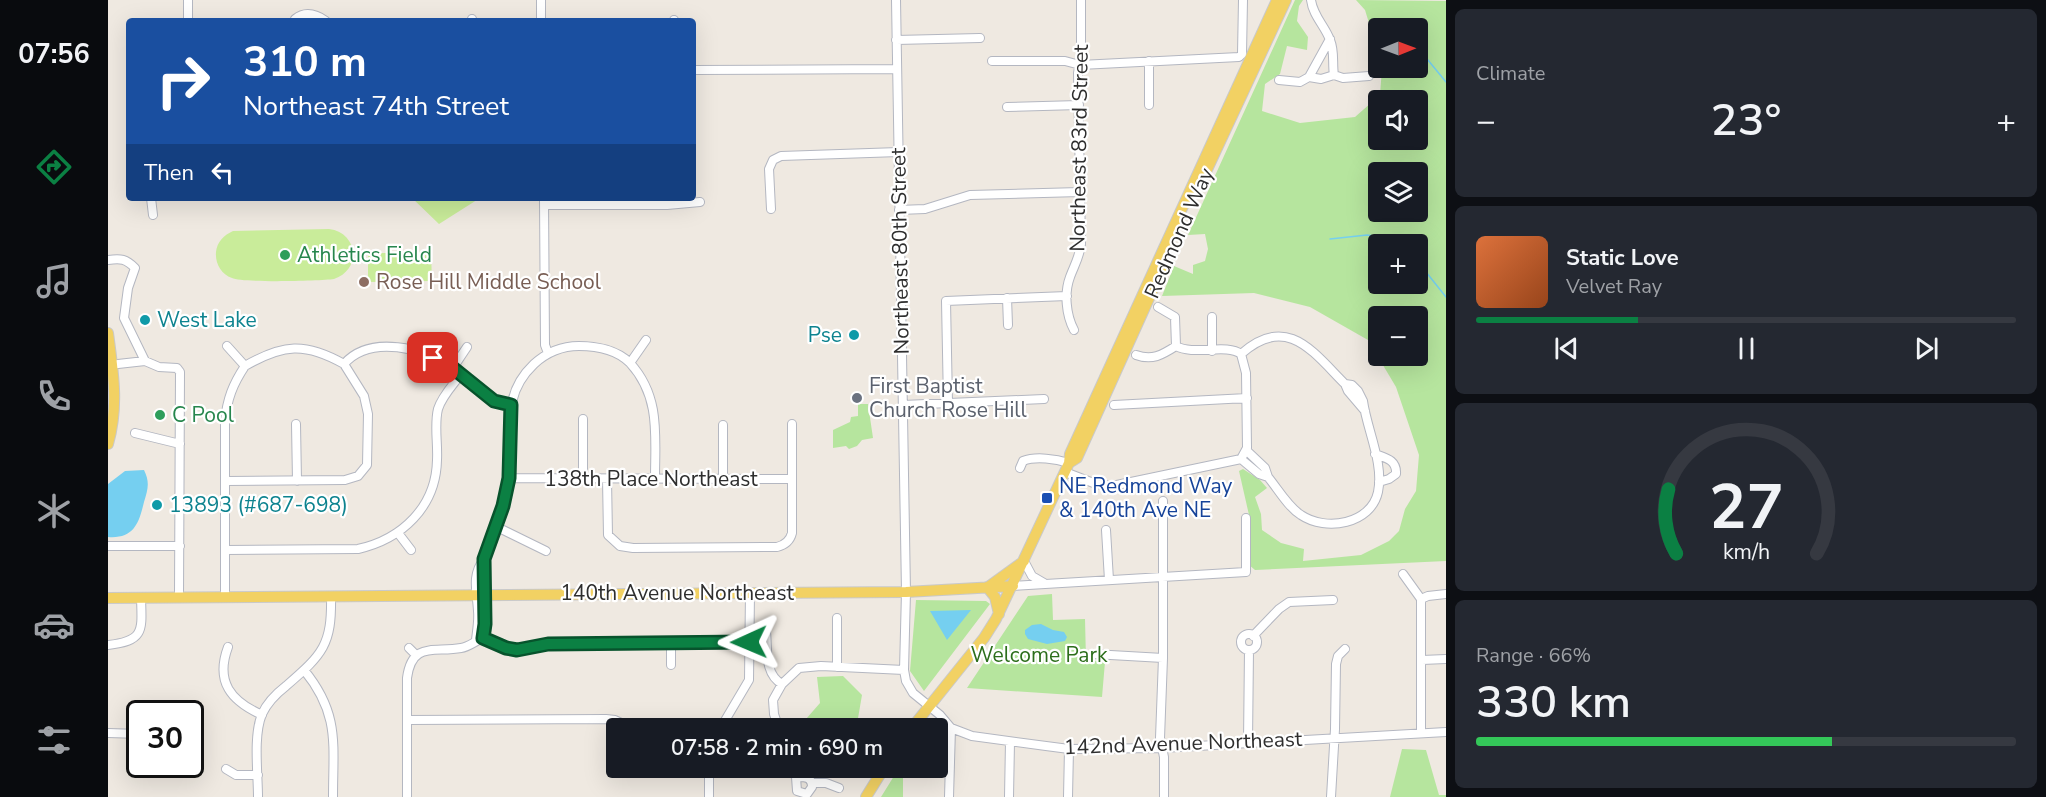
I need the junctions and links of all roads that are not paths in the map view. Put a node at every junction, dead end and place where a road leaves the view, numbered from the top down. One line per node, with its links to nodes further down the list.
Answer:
1 (188, 0): 9 (street)
2 (541, 0): 12 (street)
3 (896, 0): 15 (street, Northeast 80th Street)
4 (1081, 0): 18 (street, Northeast 83rd Street)
5 (1243, 0): 16 (street)
6 (1277, 0): 78 (main road, Redmond Way)
7 (1286, 0): 78 (main road, Redmond Way)
8 (1311, 0): 14 (street)
9 (188, 18)
10 (297, 18): 11 (street)
11 (320, 18)
12 (542, 18)
13 (980, 38): 15 (street)
14 (1330, 39): 21 (street); 23 (street)
15 (896, 40): 19 (street, Northeast 80th Street)
16 (1149, 61): 18 (street); 26 (street)
17 (992, 62): 18 (street)
18 (1080, 64): 25 (street, Northeast 83rd Street)
19 (897, 69): 20 (street); 28 (street, Northeast 80th Street)
20 (696, 70)
21 (1334, 75): 22 (street); 23 (street)
22 (1368, 76)
23 (1309, 77): 24 (street)
24 (1279, 80)
25 (1079, 105): 27 (street); 29 (street, Northeast 83rd Street)
26 (1149, 105)
27 (1007, 107)
28 (899, 152): 33 (street); 34 (street, Northeast 80th Street)
29 (1080, 192): 34 (street); 37 (street, Northeast 83rd Street)
30 (151, 201): 35 (street)
31 (544, 202): 32 (street); 49 (street)
32 (700, 202)
33 (771, 209)
34 (899, 210): 64 (street, Northeast 80th Street)
35 (153, 215)
36 (108, 260): 52 (street)
37 (1067, 296): 38 (street); 42 (street, Northeast 83rd Street)
38 (1007, 298): 41 (street); 62 (street)
39 (1158, 307): 46 (street)
40 (1212, 318): 48 (street)
41 (1008, 325)
42 (1074, 330)
43 (108, 333): 72 (main road)
44 (646, 340): 53 (street)
45 (227, 346): 56 (street)
46 (1176, 346): 48 (street); 51 (street)
47 (467, 347): 57 (street)
48 (1212, 351): 50 (street)
49 (548, 353): 53 (street); 63 (street)
50 (1241, 354): 60 (street); 75 (street)
51 (1137, 355)
52 (145, 361): 54 (street); 73 (street)
53 (630, 363): 85 (street)
54 (118, 364)
55 (344, 364): 56 (street); 57 (street); 87 (street)
56 (245, 366): 86 (street)
57 (453, 368): 59 (street)
58 (108, 374): 67 (main road)
59 (461, 374): 63 (street); 93 (street)
60 (1247, 398): 65 (street); 74 (street)
61 (1044, 399): 62 (street)
62 (948, 403): 64 (street)
63 (511, 405): 80 (street)
64 (903, 405): 107 (street, Northeast 80th Street)
65 (1114, 405)
66 (583, 419): 83 (street)
67 (108, 423)
68 (296, 424): 87 (street)
69 (792, 424): 82 (street)
70 (723, 425): 81 (street)
71 (135, 433): 73 (street)
72 (108, 444)
73 (180, 444): 95 (street)
74 (1247, 451): 76 (street); 79 (street)
75 (1376, 454): 88 (street); 88 (street)
76 (1241, 459): 78 (street); 79 (street)
77 (1020, 468): 78 (street)
78 (1067, 468): 99 (main road, Redmond Way)
79 (1268, 477): 88 (street)
80 (509, 478): 83 (street, 138th Place Northeast); 91 (street)
81 (723, 478): 82 (street, 138th Place Northeast); 85 (street, 138th Place Northeast)
82 (792, 478): 84 (street)
83 (583, 479): 84 (street, 138th Place Northeast)
84 (607, 479): 85 (street, 138th Place Northeast)
85 (655, 479)
86 (226, 481): 87 (street); 96 (street)
87 (297, 481)
88 (1378, 482)
89 (1163, 501): 101 (street)
90 (1246, 518): 101 (street, 140th Avenue Northeast)
91 (495, 526): 98 (street); 109 (street)
92 (1106, 530): 102 (street)
93 (398, 533): 96 (street); 97 (street)
94 (108, 546): 95 (street)
95 (180, 546): 111 (street)
96 (225, 550): 112 (street)
97 (411, 550)
98 (546, 550)
99 (1024, 561): 103 (street); 104 (main road, Redmond Way); 105 (main road)
100 (1403, 574): 115 (street)
101 (1163, 576): 102 (street, 140th Avenue Northeast); 129 (street)
102 (1109, 580): 103 (street, 140th Avenue Northeast)
103 (1047, 584): 104 (street, 140th Avenue Northeast)
104 (1012, 586): 105 (main road, 140th Avenue Northeast); 117 (main road, Redmond Way)
105 (987, 587): 107 (main road, 140th Avenue Northeast); 117 (main road)
106 (750, 592): 107 (main road, 140th Avenue Northeast); 109 (main road, 140th Avenue Northeast); 122 (street)
107 (906, 592): 135 (street, Northeast 80th Street)
108 (1446, 594): 115 (street)
109 (480, 595): 110 (main road, 140th Avenue Northeast); 120 (street)
110 (331, 596): 112 (main road, 140th Avenue Northeast); 134 (street)
111 (179, 597): 112 (main road, 140th Avenue Northeast); 114 (main road, 140th Avenue Northeast)
112 (225, 597)
113 (108, 598): 114 (main road, 140th Avenue Northeast)
114 (141, 598): 123 (street)
115 (1421, 599): 131 (street)
116 (1333, 600): 152 (street)
117 (999, 614): 138 (main road, Redmond Way)
118 (837, 618): 133 (street)
119 (766, 632): 137 (street)
120 (479, 639): 121 (street); 128 (street)
121 (670, 642): 122 (street); 132 (street)
122 (749, 642): 140 (street)
123 (108, 645)
124 (228, 647): 139 (street)
125 (409, 648): 128 (street)
126 (1345, 649): 150 (street)
127 (1093, 654): 129 (street)
128 (416, 655): 144 (street)
129 (1163, 658): 153 (street)
130 (1446, 659): 131 (street)
131 (1422, 660): 147 (street)
132 (671, 665)
133 (837, 667): 135 (street); 137 (street)
134 (304, 670): 139 (street); 164 (street)
135 (904, 670): 136 (street, Northeast 80th Street)
136 (906, 681): 138 (street, 142nd Avenue Northeast)
137 (782, 684): 141 (street)
138 (929, 707): 142 (main road, Redmond Way); 145 (street, 142nd Avenue Northeast)
139 (262, 715): 156 (street)
140 (727, 718)
141 (776, 718)
142 (920, 718)
143 (606, 719): 144 (street)
144 (407, 720): 165 (street)
145 (951, 728): 151 (street, 142nd Avenue Northeast); 168 (street)
146 (1446, 732): 147 (street, 142nd Avenue Northeast)
147 (1421, 733): 150 (street, 142nd Avenue Northeast)
148 (108, 734): 149 (street)
149 (126, 734)
150 (1334, 738): 152 (street, 142nd Avenue Northeast); 172 (street)
151 (1010, 742): 154 (street, 142nd Avenue Northeast); 169 (street)
152 (1248, 742): 153 (street, 142nd Avenue Northeast)
153 (1162, 748): 154 (street, 142nd Avenue Northeast); 171 (street)
154 (1069, 749): 170 (street)
155 (226, 769): 156 (street)
156 (258, 775): 163 (street)
157 (709, 778): 166 (street)
158 (796, 778): 161 (street)
159 (807, 778): 161 (street)
160 (878, 778): 167 (main road)
161 (812, 783): 162 (street)
162 (839, 788)
163 (258, 797)
164 (333, 797)
165 (407, 797)
166 (709, 797)
167 (866, 797)
168 (949, 797)
169 (1009, 797)
170 (1068, 797)
171 (1164, 797)
172 (1331, 797)

